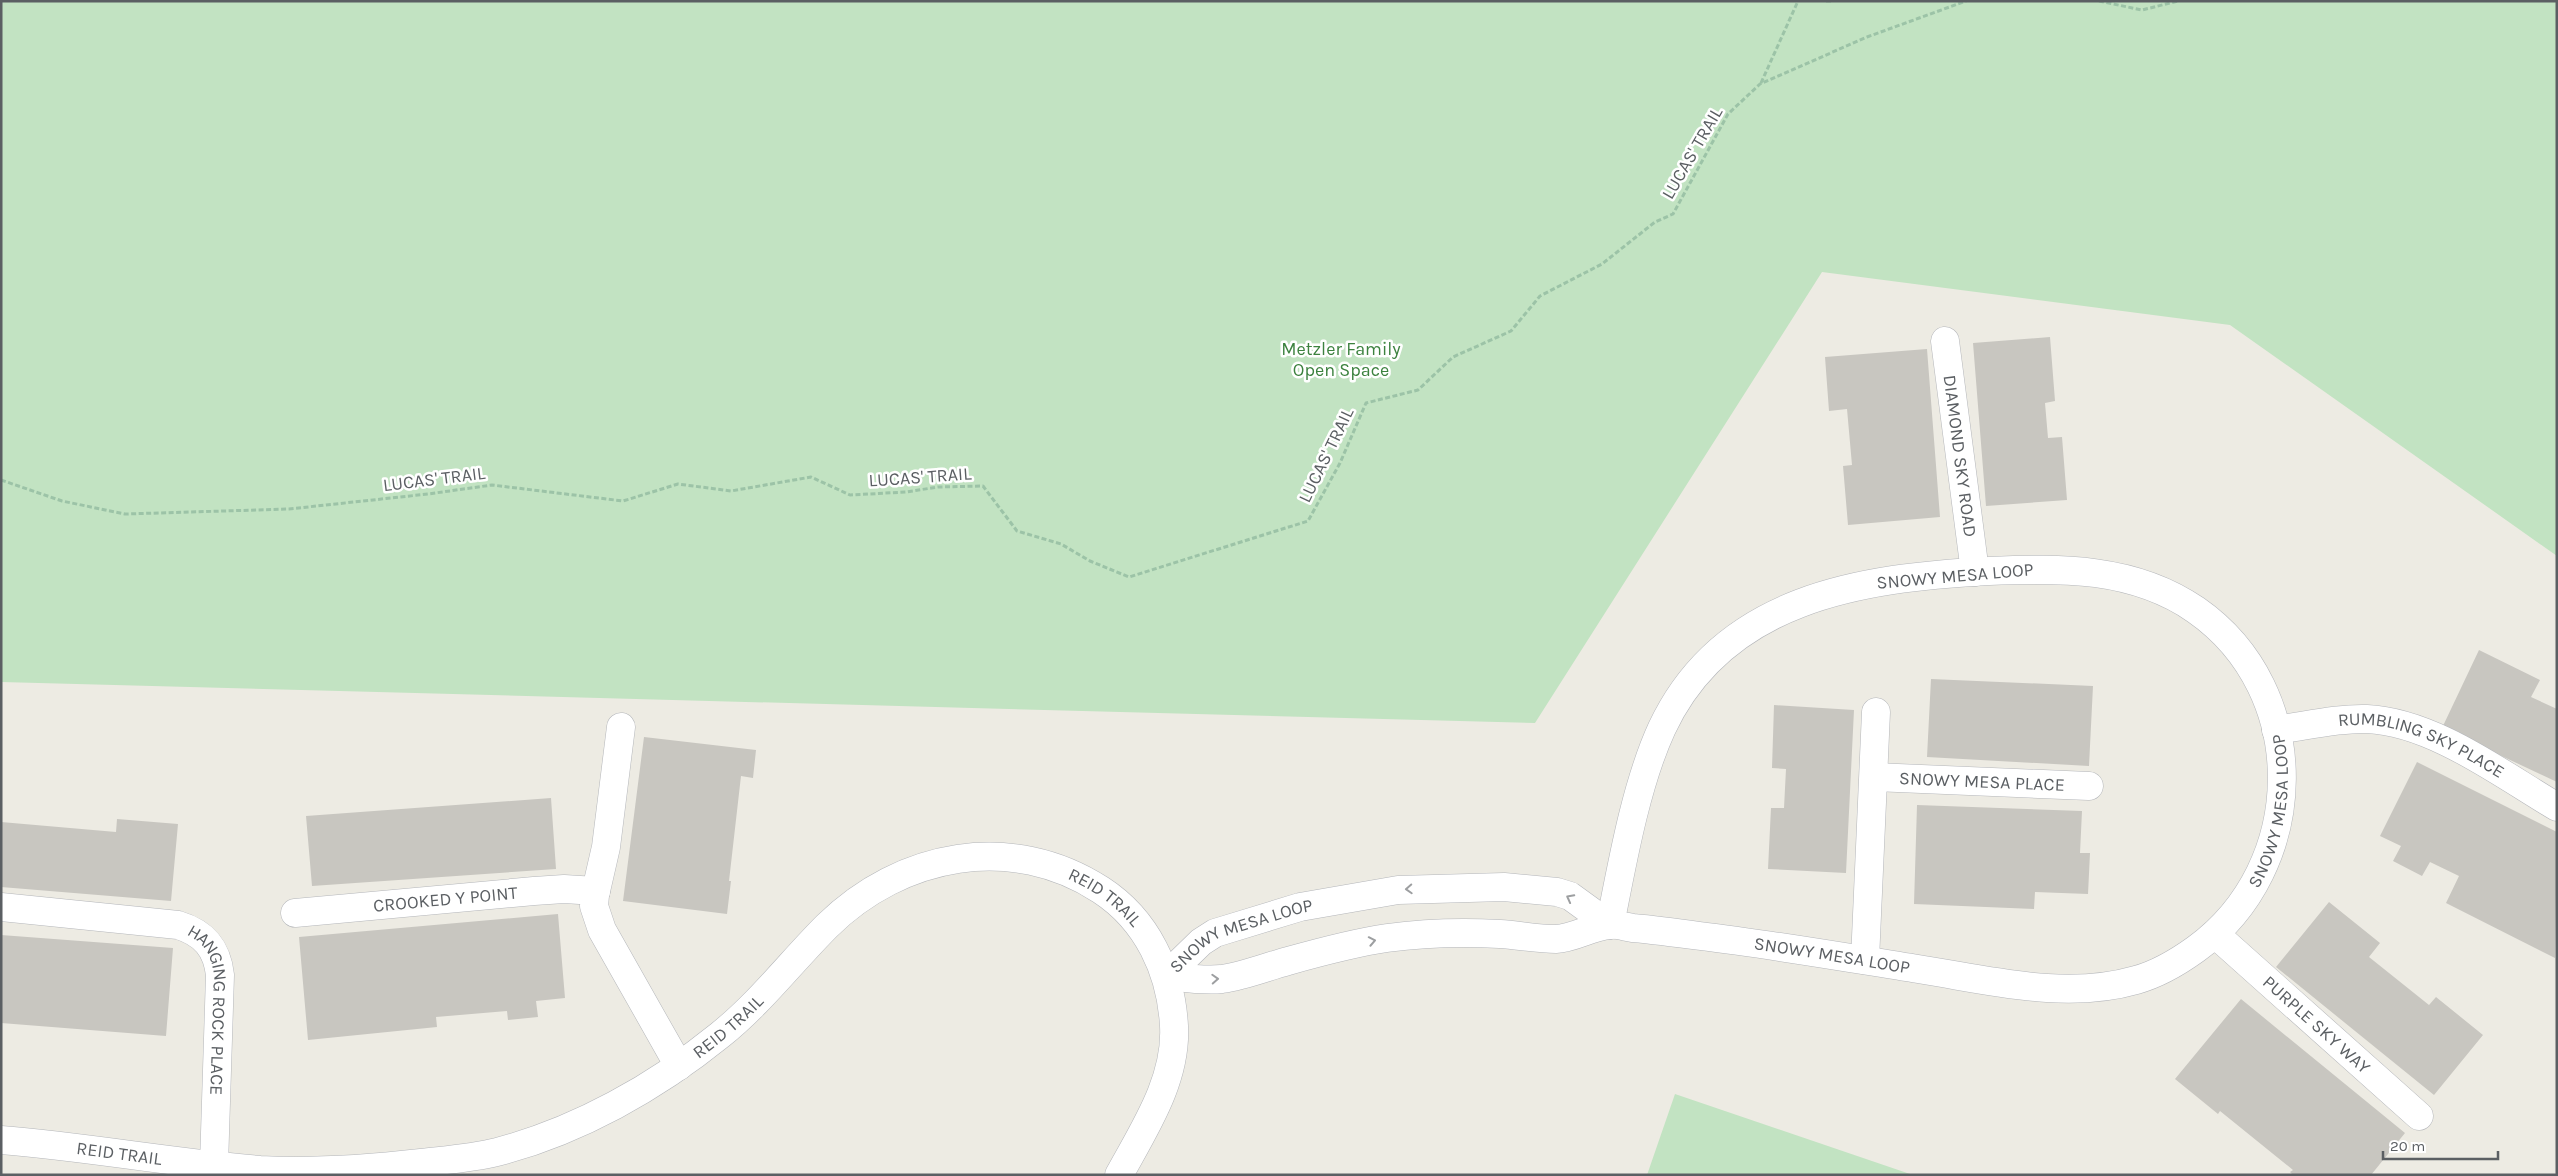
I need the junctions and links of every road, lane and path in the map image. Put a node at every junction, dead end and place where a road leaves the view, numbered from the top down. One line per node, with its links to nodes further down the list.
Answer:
1 (1798, 1): 7 (path)
2 (1826, 1): 3 (path)
3 (1832, 1)
4 (1966, 1): 7 (path)
5 (2099, 1): 6 (path)
6 (2178, 1)
7 (1760, 84): 9 (path, LUCAS' TRAIL)
8 (1945, 341): 10 (street, DIAMOND SKY ROAD)
9 (1, 480)
10 (1975, 572): 13 (street, SNOWY MESA LOOP); 20 (street, SNOWY MESA LOOP)
11 (1876, 712): 14 (street, SNOWY MESA PLACE)
12 (621, 727): 17 (street)
13 (2276, 730): 16 (street, RUMBLING SKY PLACE); 21 (street, SNOWY MESA LOOP)
14 (1874, 777): 15 (street, SNOWY MESA PLACE); 22 (street, SNOWY MESA PLACE)
15 (2089, 786)
16 (2557, 807)
17 (596, 891): 19 (street, CROOKED Y POINT); 24 (street)
18 (1, 907): 27 (street, HANGING ROCK PLACE)
19 (295, 913)
20 (1610, 925): 22 (street, SNOWY MESA LOOP); 23 (street, SNOWY MESA LOOP, one-way to 20); 23 (street, SNOWY MESA LOOP, one-way to 23)
21 (2215, 934): 22 (street, SNOWY MESA LOOP); 25 (street, PURPLE SKY WAY)
22 (1864, 960)
23 (1166, 976): 24 (street, REID TRAIL); 28 (street, REID TRAIL)
24 (679, 1066): 27 (street, REID TRAIL)
25 (2419, 1116)
26 (1, 1140): 27 (street, REID TRAIL)
27 (214, 1165)
28 (1119, 1175)

